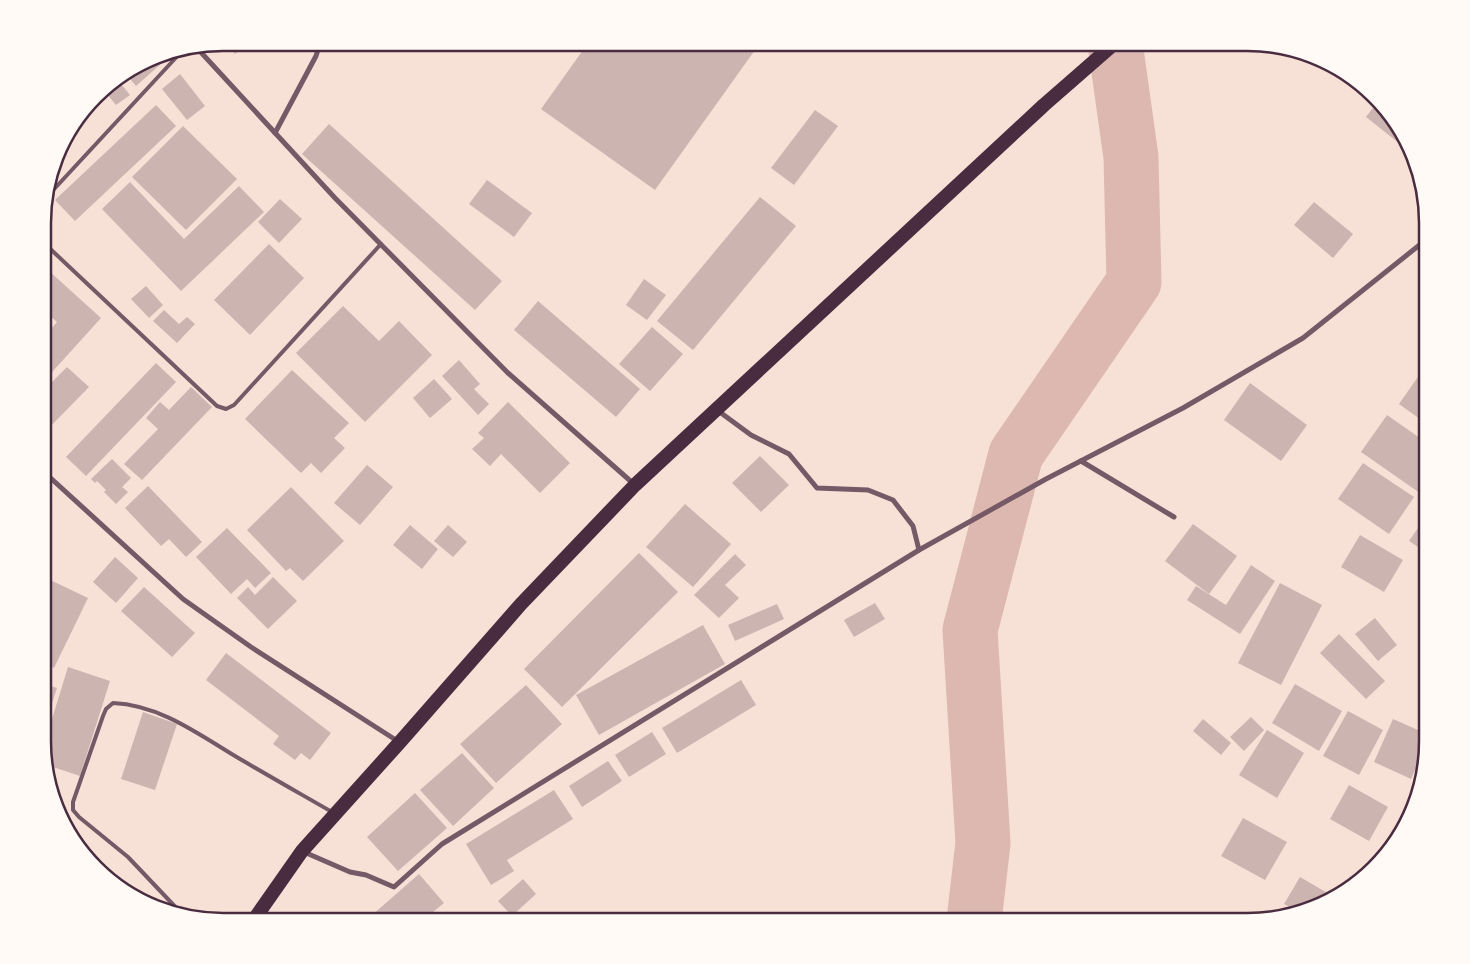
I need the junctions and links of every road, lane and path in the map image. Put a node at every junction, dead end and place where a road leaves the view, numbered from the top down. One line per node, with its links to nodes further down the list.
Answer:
1 (317, 51): 5 (street)
2 (1105, 51): 10 (highway)
3 (202, 53): 5 (street)
4 (176, 58): 6 (lane)
5 (275, 133): 7 (street)
6 (55, 188)
7 (381, 244): 9 (lane); 13 (street)
8 (1418, 246): 11 (street)
9 (51, 250)
10 (716, 409): 13 (highway); 15 (street)
11 (1081, 461): 14 (street); 15 (street)
12 (51, 478): 16 (street)
13 (635, 485): 16 (highway)
14 (1174, 517)
15 (919, 550): 18 (street)
16 (400, 742): 17 (highway)
17 (336, 815): 18 (highway); 19 (lane)
18 (302, 851): 20 (highway)
19 (174, 905)
20 (259, 913)

